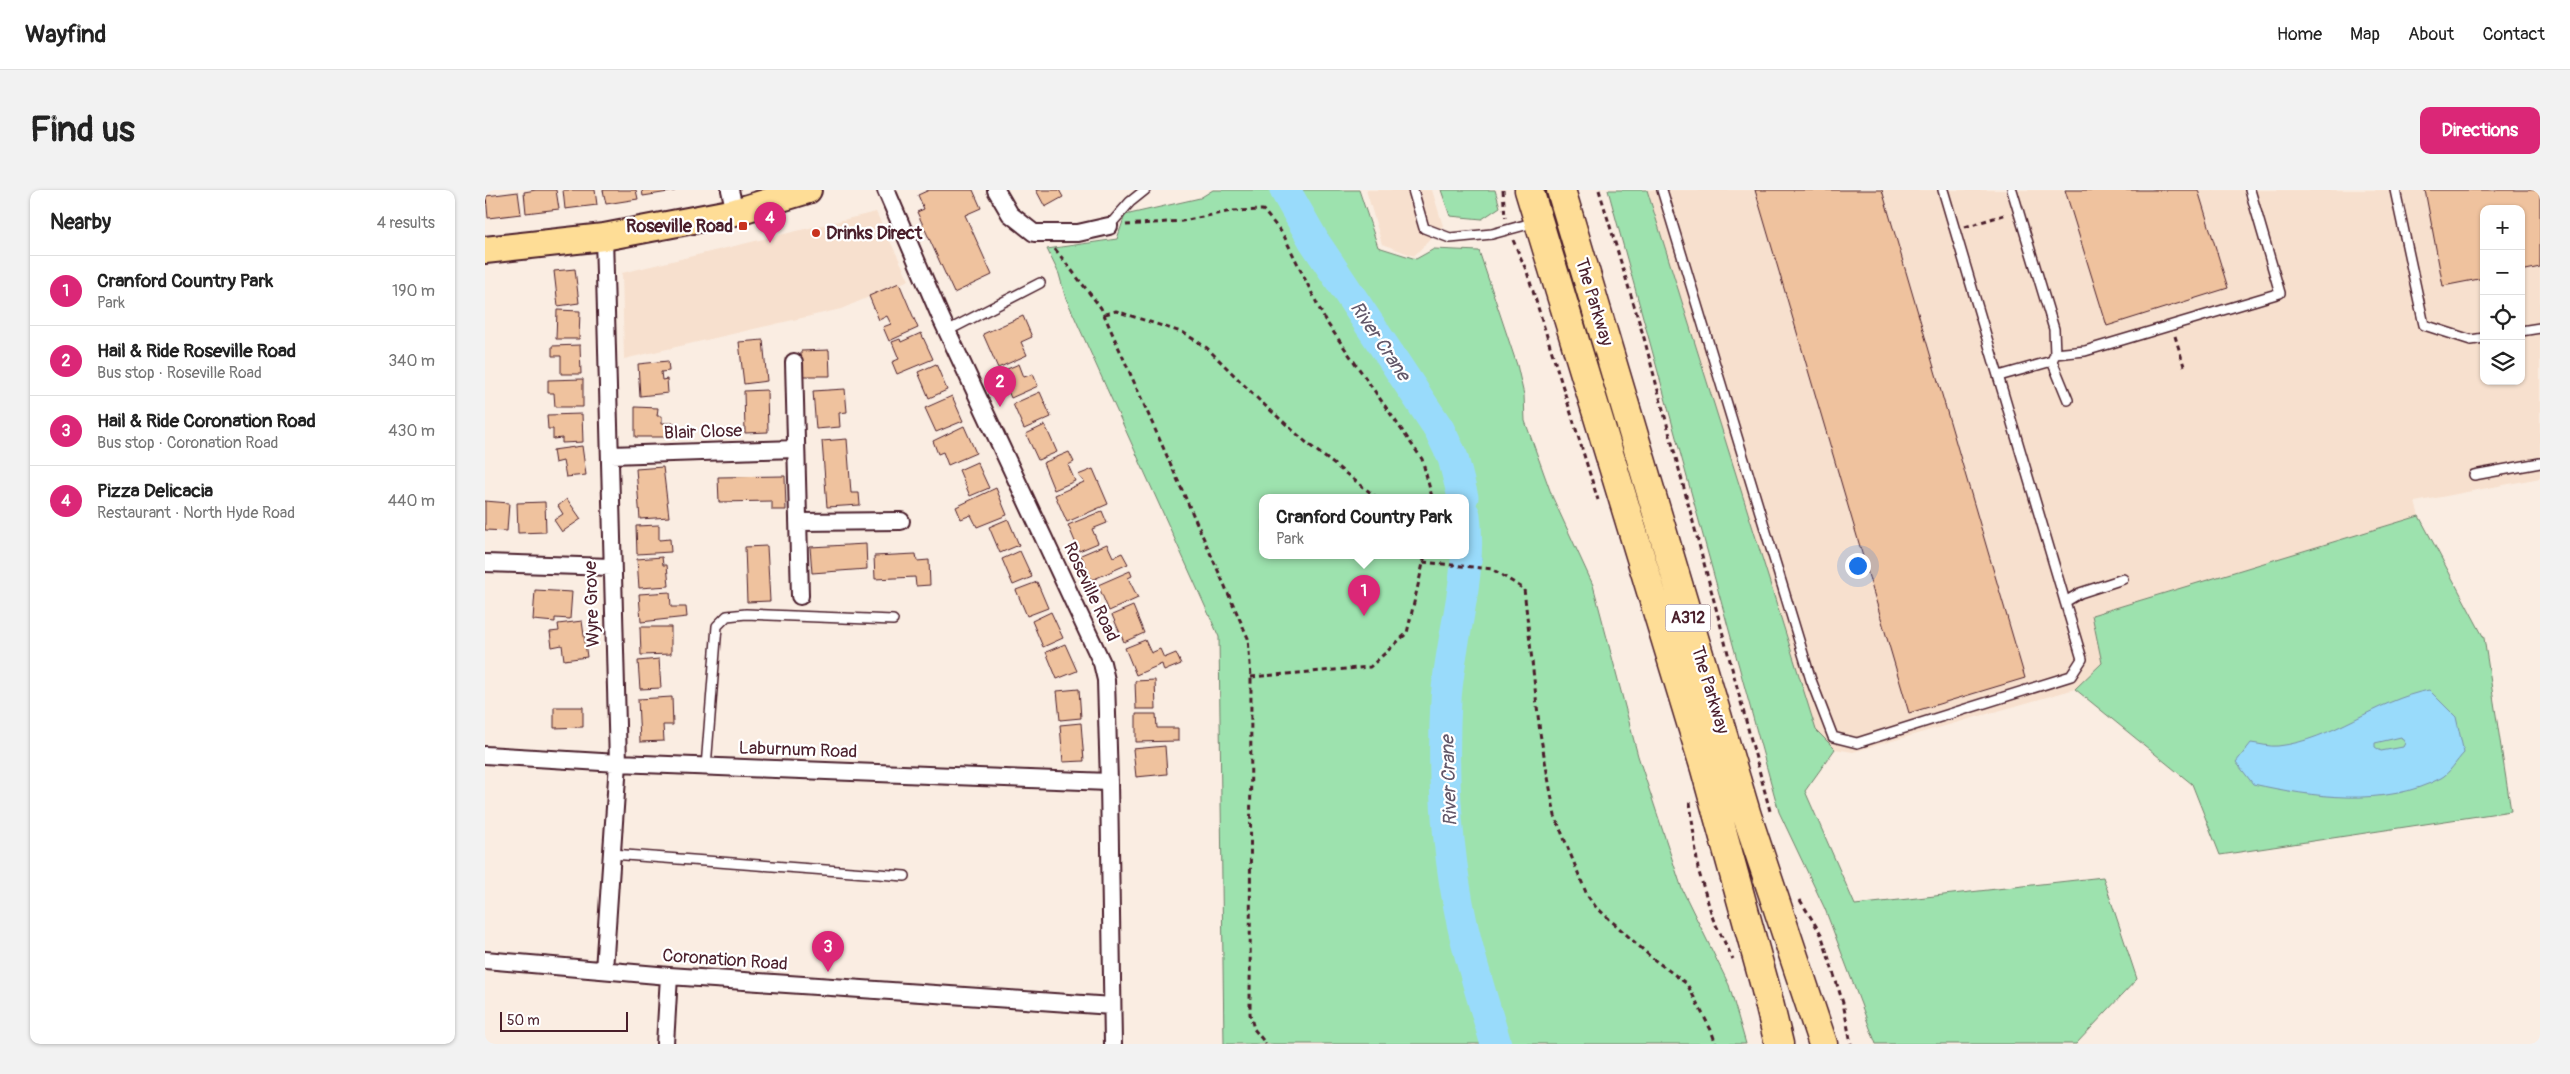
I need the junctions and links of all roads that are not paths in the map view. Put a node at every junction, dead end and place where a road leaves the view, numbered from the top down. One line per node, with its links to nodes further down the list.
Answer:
1 (809, 190): 13 (main road)
2 (886, 190): 20 (street, Roseville Road)
3 (996, 190): 15 (street)
4 (1145, 190): 15 (lane)
5 (1413, 190): 14 (lane)
6 (1529, 190): 14 (highway, The Parkway / A312)
7 (1561, 190): 52 (highway, The Parkway / A312)
8 (1662, 190): 37 (lane)
9 (1943, 190): 25 (lane)
10 (2012, 190): 23 (lane)
11 (2250, 190): 23 (lane)
12 (2395, 190): 22 (lane)
13 (733, 201): 16 (main road)
14 (1539, 221): 51 (highway, The Parkway / A312)
15 (1109, 226)
16 (604, 237): 17 (main road); 28 (street, Wyre Grove)
17 (485, 250)
18 (1040, 283): 20 (lane)
19 (2540, 328): 21 (lane)
20 (947, 330): 42 (street, Roseville Road)
21 (2525, 330)
22 (2480, 339)
23 (2053, 358): 25 (lane); 26 (lane)
24 (794, 362): 27 (street)
25 (1999, 376): 37 (lane)
26 (2069, 400)
27 (796, 449): 28 (street, Blair Close); 31 (street)
28 (611, 455): 34 (street, Wyre Grove)
29 (2540, 463): 30 (lane)
30 (2474, 475)
31 (798, 522): 32 (street); 36 (street)
32 (901, 522)
33 (485, 563): 34 (street)
34 (611, 567): 40 (street, Wyre Grove)
35 (2123, 579): 37 (lane)
36 (800, 596)
37 (2065, 602)
38 (893, 620): 41 (lane)
39 (485, 755): 40 (street, Laburnum Road)
40 (618, 763): 41 (street, Laburnum Road); 43 (street, Wyre Grove)
41 (706, 767): 42 (street, Laburnum Road)
42 (1109, 782): 48 (street, Roseville Road)
43 (612, 854): 44 (lane); 46 (street, Wyre Grove)
44 (905, 876)
45 (485, 960): 46 (street, Coronation Road)
46 (604, 970): 47 (street, Coronation Road)
47 (669, 976): 48 (street, Coronation Road); 49 (street)
48 (1112, 1006): 50 (street, Roseville Road)
49 (665, 1044)
50 (1113, 1044)
51 (1779, 1044)
52 (1823, 1044)

